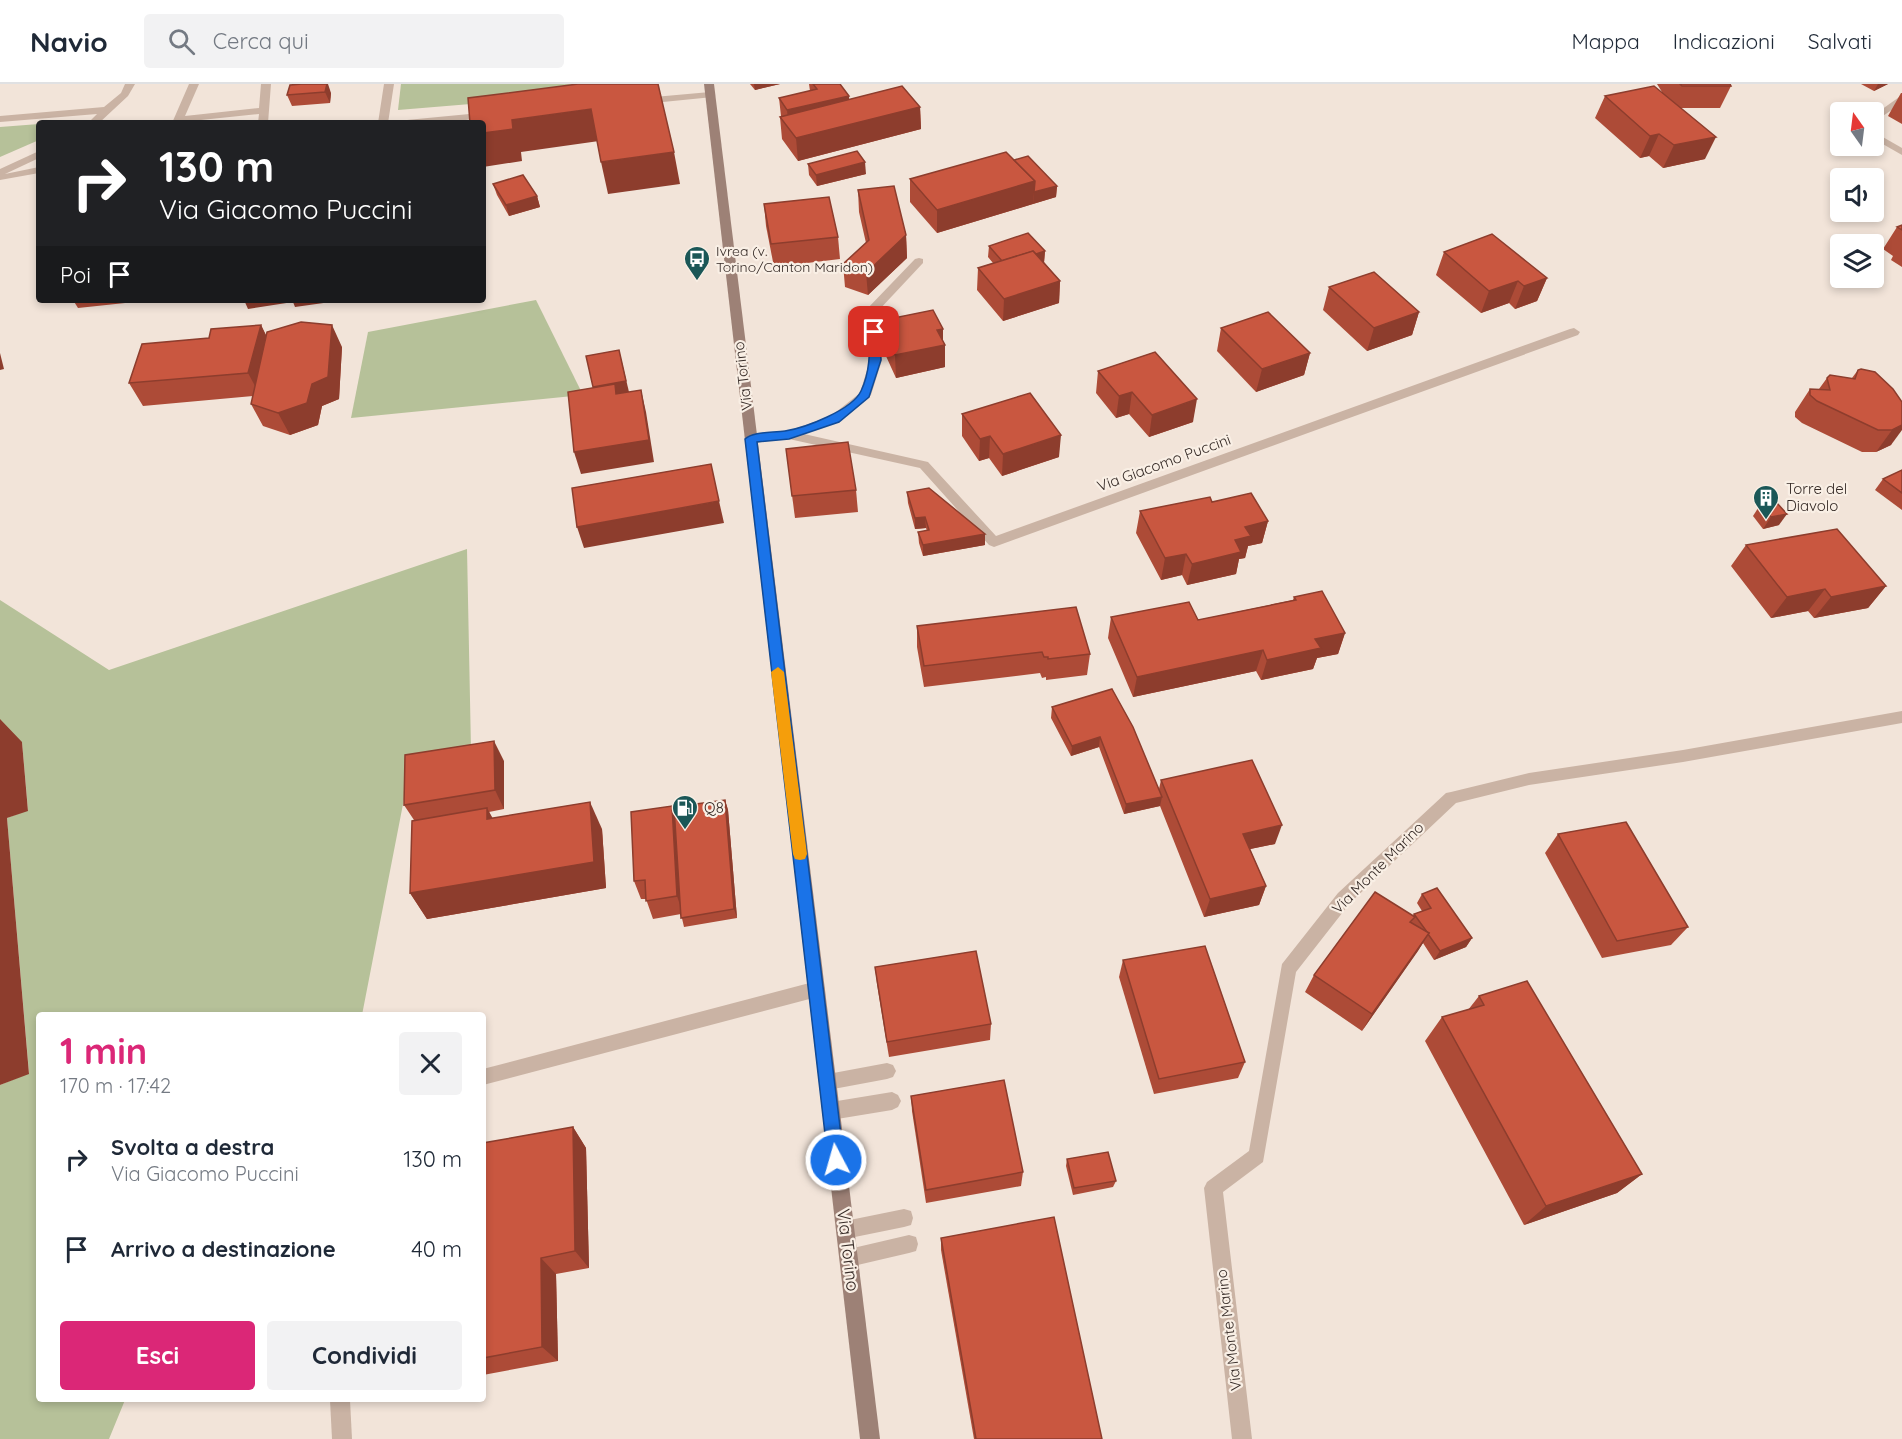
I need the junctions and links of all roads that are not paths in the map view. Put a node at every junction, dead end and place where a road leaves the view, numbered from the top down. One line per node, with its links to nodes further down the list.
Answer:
1 (130, 84): 8 (street)
2 (194, 84): 14 (street)
3 (266, 84): 9 (street)
4 (389, 84): 17 (street)
5 (709, 90): 7 (street); 28 (street, Via Torino)
6 (1902, 98): 10 (street)
7 (630, 103)
8 (108, 110): 12 (street); 13 (street)
9 (264, 110): 15 (street); 16 (street)
10 (1884, 112)
11 (501, 114): 18 (street)
12 (0, 119)
13 (97, 120)
14 (179, 120)
15 (192, 120)
16 (263, 120)
17 (383, 120)
18 (438, 120)
19 (1884, 141): 20 (street)
20 (1902, 152)
21 (36, 155): 23 (street)
22 (36, 171): 24 (street)
23 (0, 173)
24 (0, 178)
25 (919, 261): 27 (street, Via Giacomo Puccini)
26 (1574, 332): 27 (street, Via Giacomo Puccini)
27 (789, 435): 28 (street, Via Giacomo Puccini)
28 (751, 439): 30 (street, Via Torino)
29 (1902, 717): 43 (street, Via Monte Marino)
30 (817, 989): 32 (street); 33 (street, Via Torino)
31 (887, 1071): 33 (street)
32 (486, 1076)
33 (828, 1082): 35 (street, Via Torino)
34 (892, 1101): 35 (street)
35 (831, 1111): 37 (street, Via Torino)
36 (904, 1218): 37 (street)
37 (845, 1230): 39 (street, Via Torino)
38 (909, 1244): 39 (street)
39 (849, 1258): 42 (street, Via Torino)
40 (340, 1402): 41 (street)
41 (342, 1439)
42 (870, 1439)
43 (1242, 1439)

